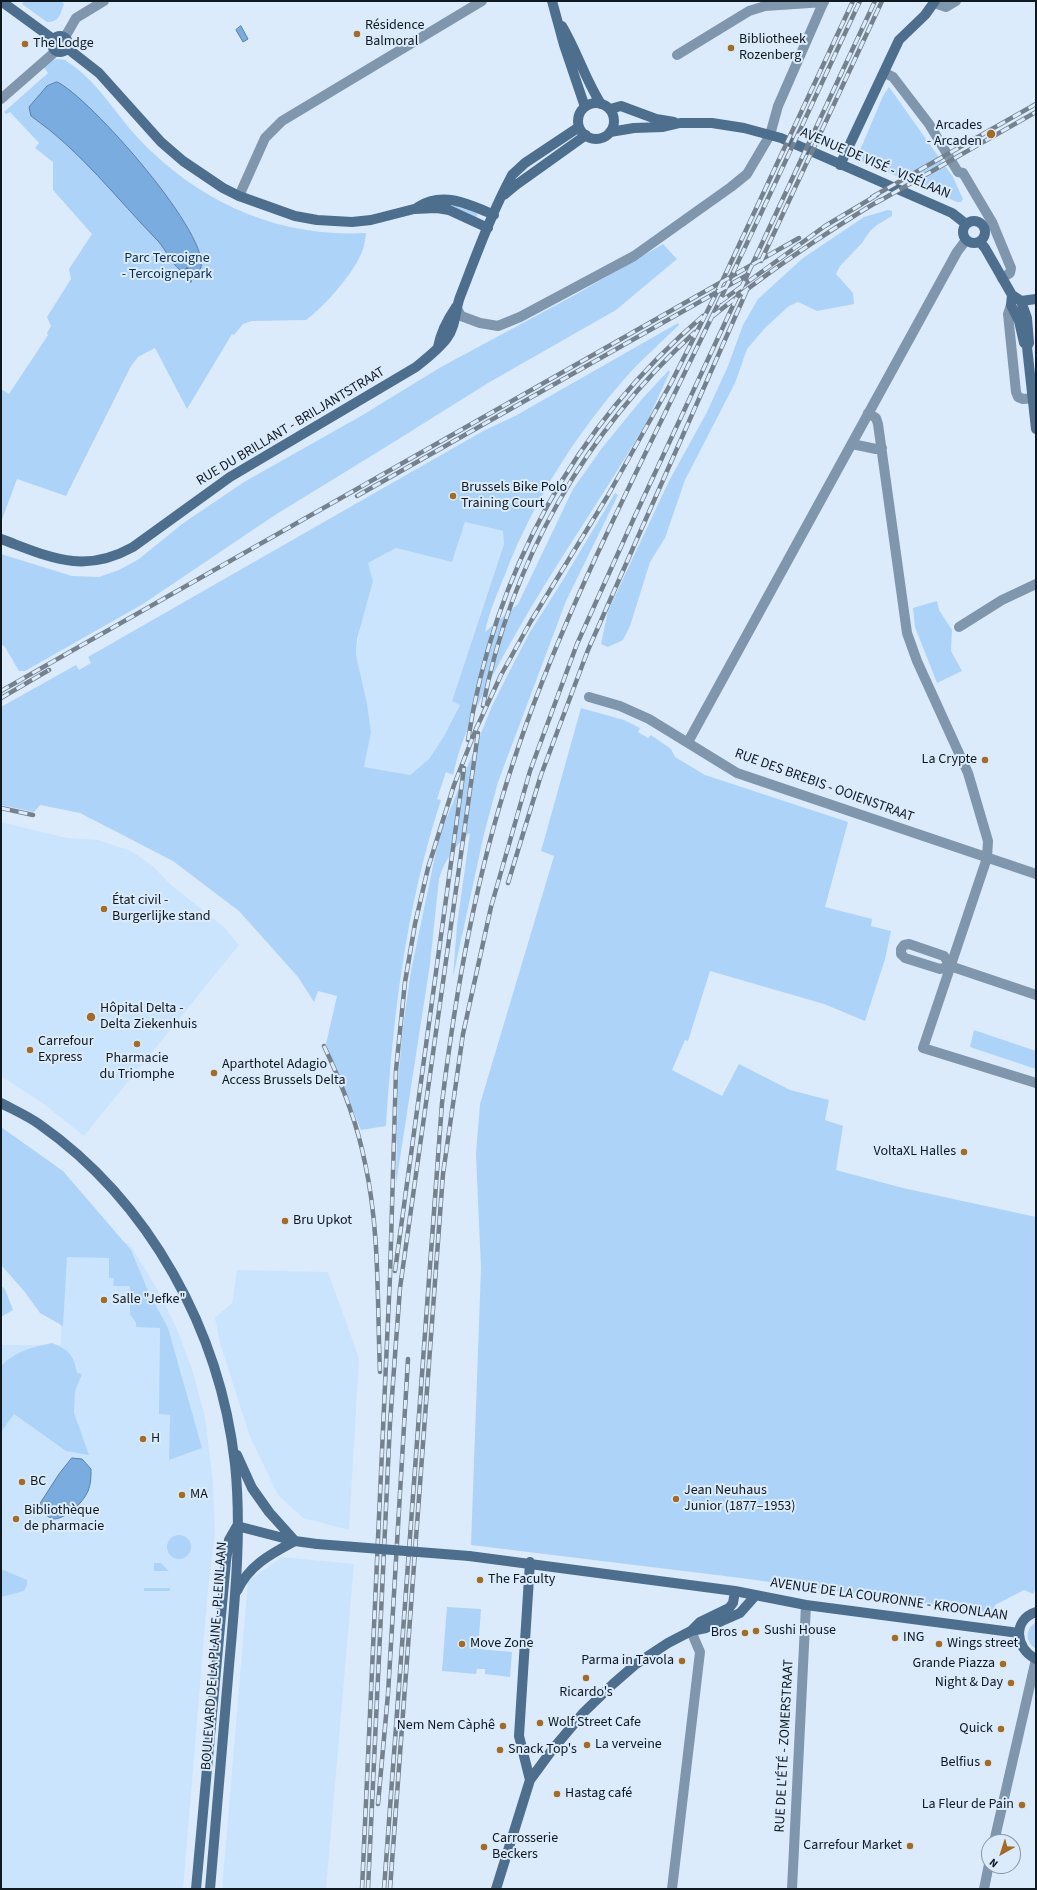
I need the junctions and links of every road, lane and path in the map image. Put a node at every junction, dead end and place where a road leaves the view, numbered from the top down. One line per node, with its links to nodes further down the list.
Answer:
1 (1, 1): 10 (street)
2 (104, 1): 9 (street)
3 (482, 1): 24 (street)
4 (552, 1): 8 (street)
5 (824, 1): 13 (street); 22 (street)
6 (956, 1): 7 (street)
7 (934, 2): 14 (street)
8 (558, 18): 16 (street); 17 (street)
9 (65, 37): 10 (street); 11 (street)
10 (53, 40): 12 (street)
11 (67, 48): 12 (street); 24 (street)
12 (56, 51): 15 (street)
13 (677, 55)
14 (885, 73): 23 (street); 32 (street, AVENUE DE VISÉ - VISÉLAAN)
15 (1, 99)
16 (584, 107): 17 (street); 19 (street)
17 (605, 107): 18 (street); 20 (street)
18 (680, 123): 20 (street); 22 (street, AVENUE DE VISÉ - VISÉLAAN)
19 (579, 127): 21 (street); 25 (street, RUE DU BRILLANT - BRILJANTSTRAAT)
20 (610, 132): 21 (street)
21 (586, 135): 25 (street)
22 (770, 135): 23 (street, AVENUE DE VISÉ - VISÉLAAN); 35 (street)
23 (840, 165): 28 (street, AVENUE DE VISÉ - VISÉLAAN)
24 (239, 196): 26 (street)
25 (502, 197): 27 (street, RUE DU BRILLANT - BRILJANTSTRAAT)
26 (414, 209): 27 (street); 29 (street)
27 (494, 215): 29 (street, RUE DU BRILLANT - BRILJANTSTRAAT)
28 (966, 224): 30 (street); 31 (street)
29 (488, 228): 35 (street, RUE DU BRILLANT - BRILJANTSTRAAT)
30 (966, 240): 31 (street); 37 (street)
31 (980, 242): 32 (street)
32 (1002, 278): 34 (street)
33 (1036, 299): 34 (street)
34 (1015, 300): 36 (street); 36 (street)
35 (456, 307): 41 (street, RUE DU BRILLANT - BRILJANTSTRAAT)
36 (1033, 398): 38 (street)
37 (868, 413): 39 (street); 40 (street)
38 (1036, 429)
39 (852, 444): 40 (street); 45 (street)
40 (882, 448): 46 (street)
41 (1, 539)
42 (1036, 584): 43 (street)
43 (959, 627)
44 (589, 697): 45 (street, RUE DES BREBIS - OOIENSTRAAT)
45 (688, 742): 46 (street, RUE DES BREBIS - OOIENSTRAAT)
46 (987, 858): 47 (street, RUE DES BREBIS - OOIENSTRAAT); 48 (street)
47 (1036, 874)
48 (950, 966): 49 (street); 50 (street)
49 (1036, 995)
50 (1036, 1083)
51 (1, 1103): 52 (street)
52 (232, 1440): 53 (street); 54 (street)
53 (237, 1526): 54 (street); 57 (street, BOULEVARD DE LA PLAINE - PLEINLAAN); 66 (street, BOULEVARD DE LA PLAINE - PLEINLAAN)
54 (295, 1541): 55 (street, bridge); 57 (street)
55 (530, 1562): 56 (street); 64 (street)
56 (735, 1591): 58 (street, AVENUE DE LA COURONNE - KROONLAAN); 61 (street, AVENUE DE LA COURONNE - KROONLAAN)
57 (235, 1595): 67 (street, BOULEVARD DE LA PLAINE - PLEINLAAN)
58 (756, 1595): 59 (street, AVENUE DE LA COURONNE - KROONLAAN); 61 (street, AVENUE DE LA COURONNE - KROONLAAN)
59 (806, 1605): 62 (street, AVENUE DE LA COURONNE - KROONLAAN); 73 (street, RUE DE L'ÉTÉ - ZOMERSTRAAT)
60 (1036, 1612): 62 (street, AVENUE DE LA COURONNE - KROONLAAN)
61 (691, 1631): 64 (street, AVENUE DE LA COURONNE - KROONLAAN); 72 (street)
62 (1019, 1633): 63 (street, AVENUE DE LA COURONNE - KROONLAAN)
63 (1036, 1659): 65 (street)
64 (530, 1780): 71 (street, AVENUE DE LA COURONNE - KROONLAAN)
65 (996, 1834)
66 (201, 1840): 67 (street); 69 (street, BOULEVARD DE LA PLAINE - PLEINLAAN)
67 (214, 1841): 70 (street, BOULEVARD DE LA PLAINE - PLEINLAAN)
68 (987, 1874): 74 (street)
69 (196, 1889)
70 (210, 1889)
71 (496, 1889)
72 (672, 1889)
73 (792, 1889)
74 (984, 1889)

